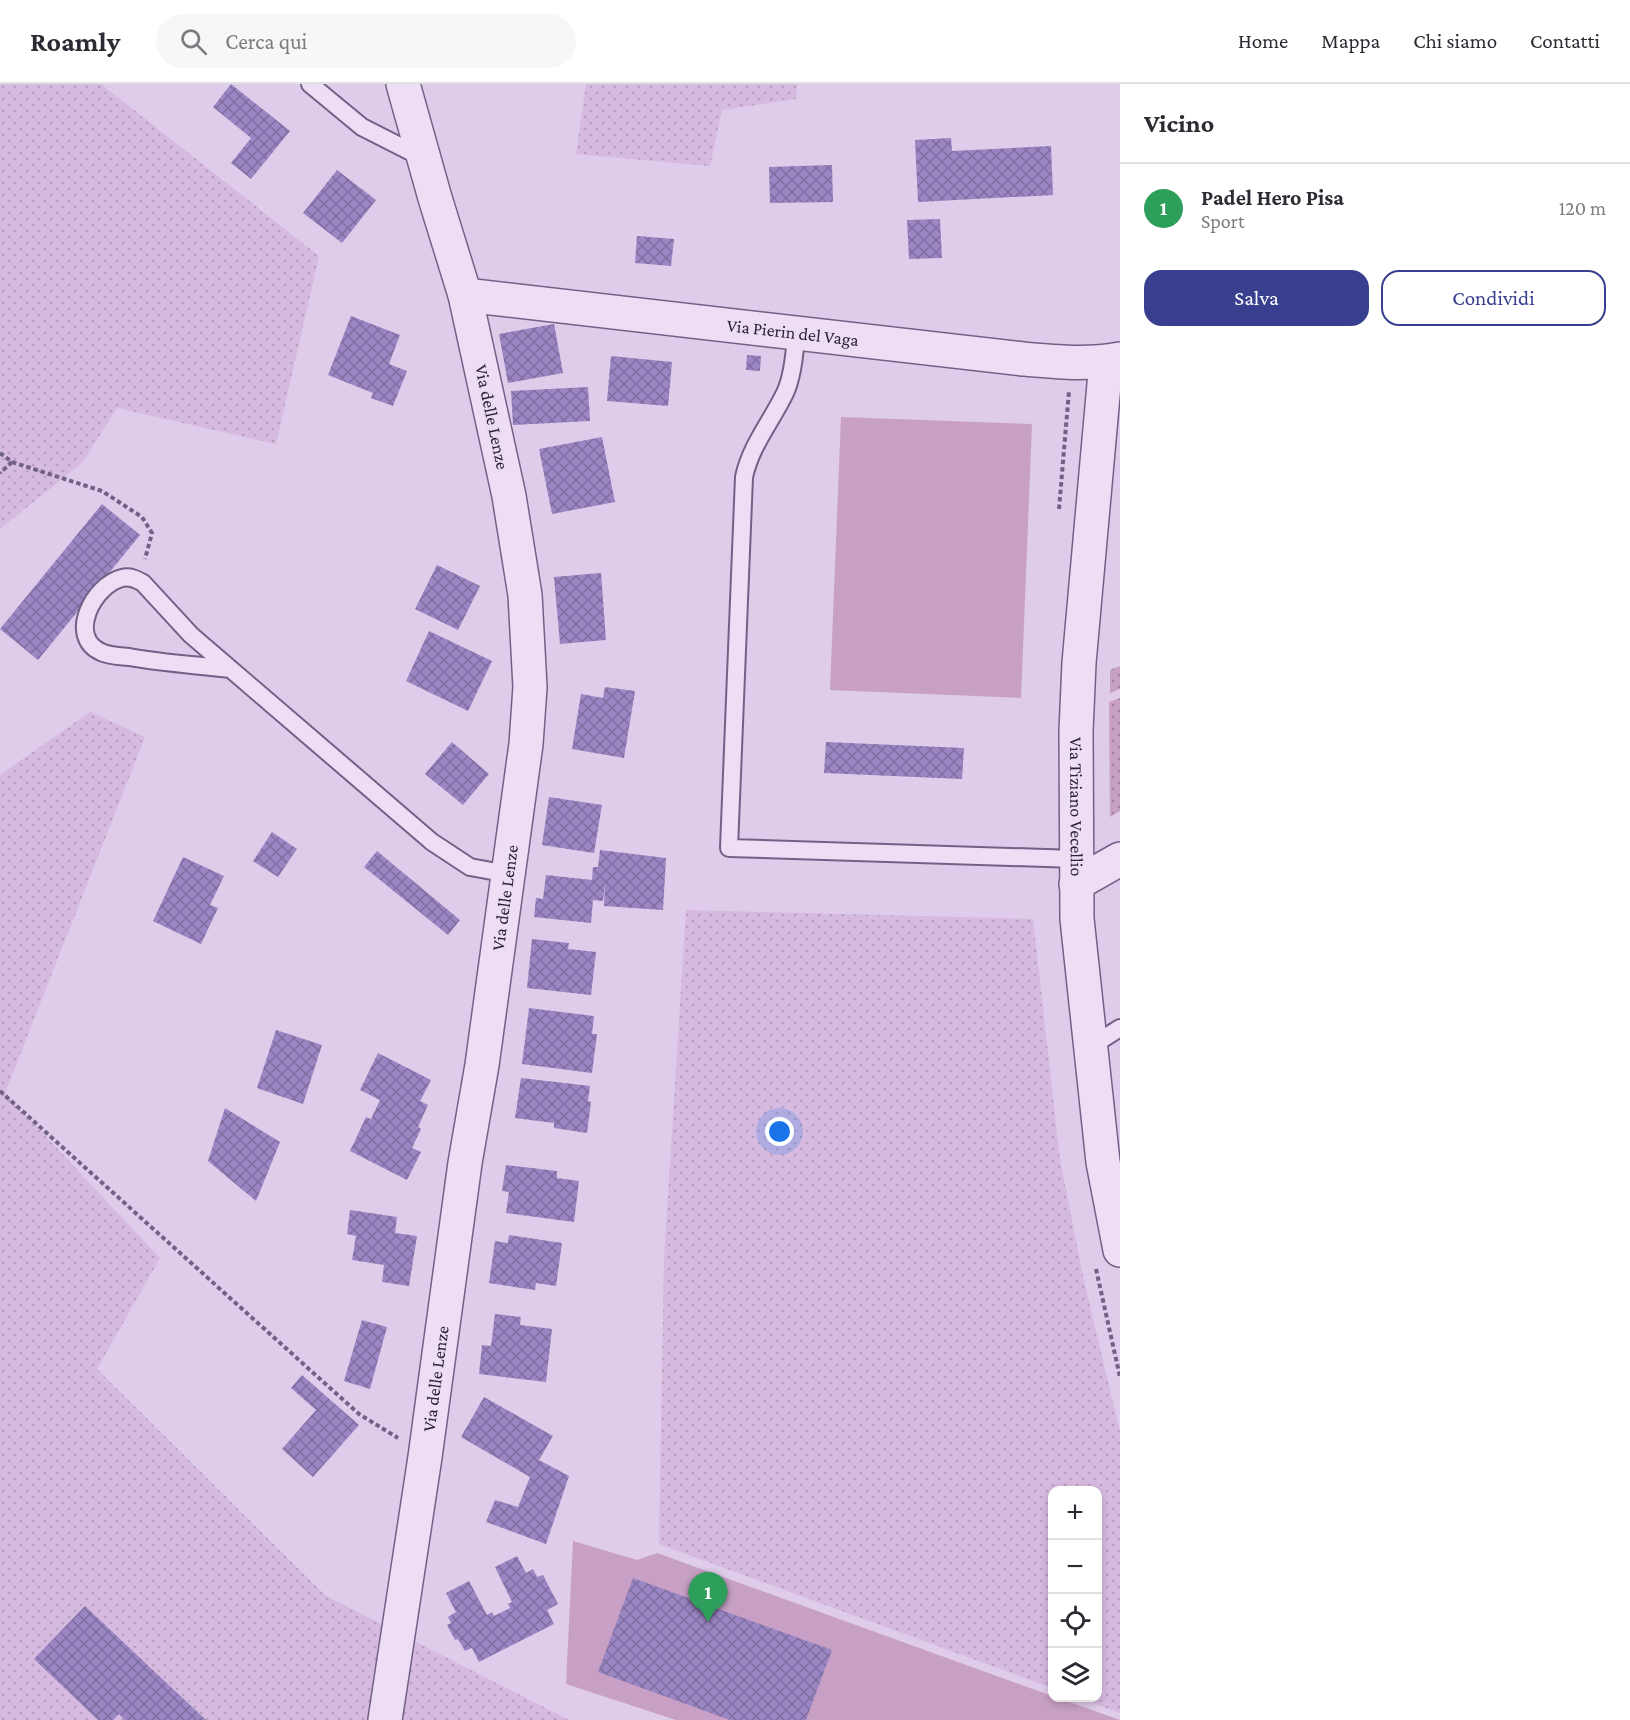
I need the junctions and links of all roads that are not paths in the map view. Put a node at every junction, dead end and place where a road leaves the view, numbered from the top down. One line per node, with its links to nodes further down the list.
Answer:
1 (310, 84): 3 (lane)
2 (403, 84): 3 (street, Via delle Lenze)
3 (423, 159): 4 (street, Via delle Lenze)
4 (465, 295): 5 (street, Via Pierin del Vaga); 10 (street, Via delle Lenze)
5 (796, 333): 6 (street, Via Pierin del Vaga); 9 (lane)
6 (1113, 360): 9 (street, Via Tiziano Vecellio)
7 (230, 669): 7 (lane); 10 (lane)
8 (1120, 859): 9 (street)
9 (1076, 872): 12 (street, Via Tiziano Vecellio)
10 (508, 874): 15 (street, Via delle Lenze)
11 (1120, 1028): 12 (lane)
12 (1089, 1047): 13 (street, Via Tiziano Vecellio)
13 (1116, 1214): 14 (street, Via Tiziano Vecellio)
14 (1120, 1250)
15 (385, 1720)

